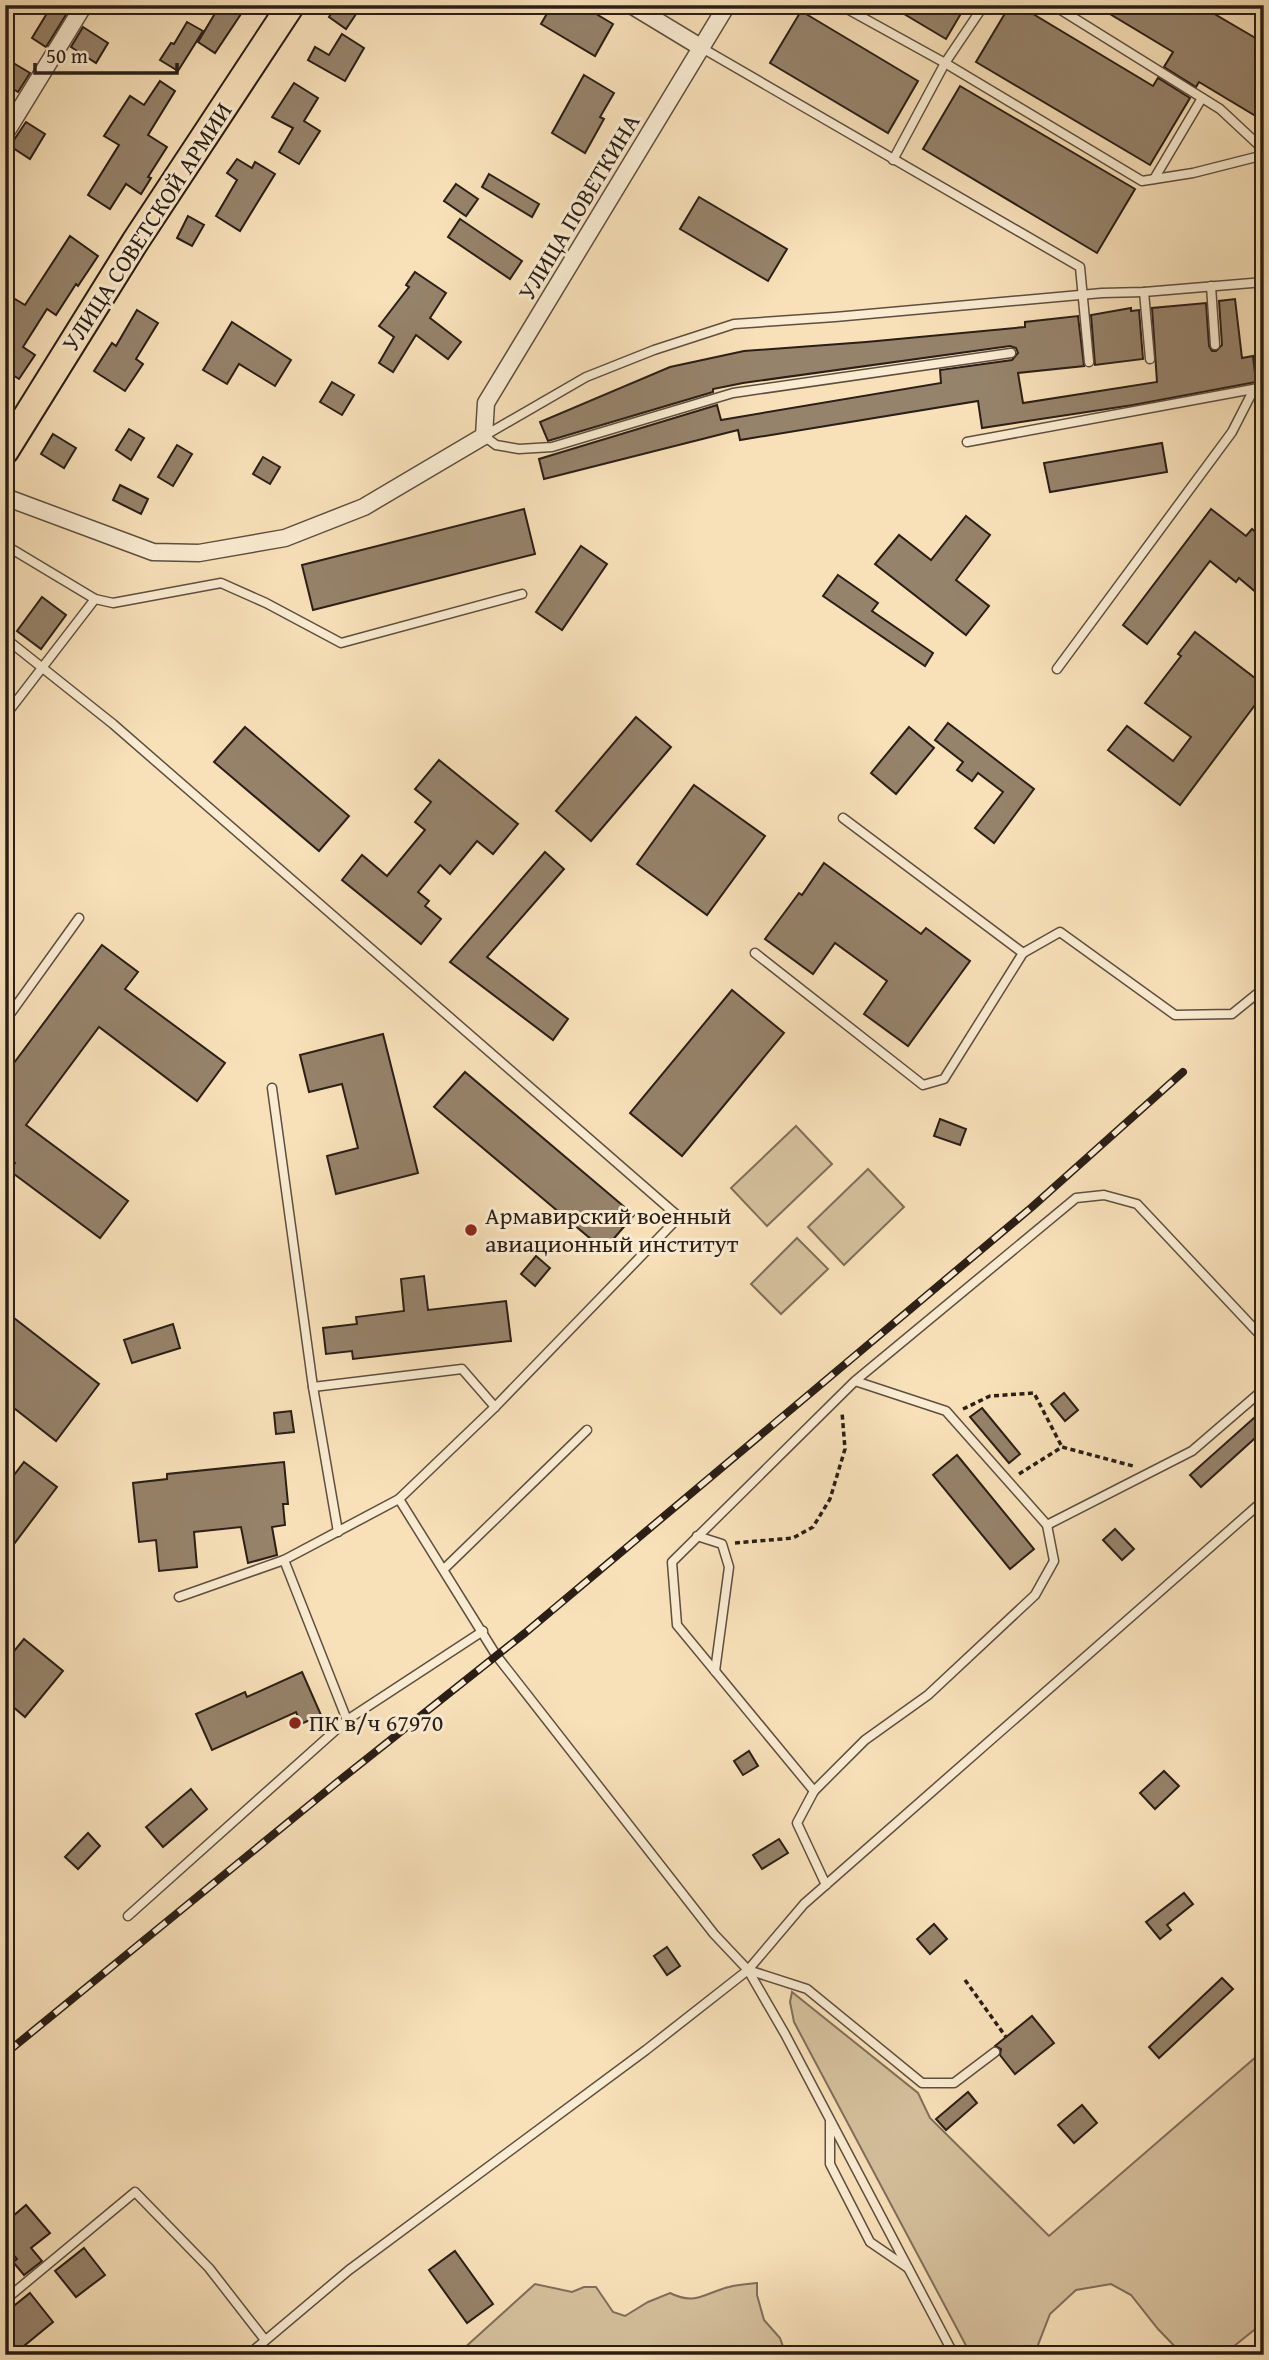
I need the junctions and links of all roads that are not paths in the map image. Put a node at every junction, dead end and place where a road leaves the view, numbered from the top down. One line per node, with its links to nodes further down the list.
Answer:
1 (84, 5): 13 (street)
2 (291, 5): 28 (main road, УЛИЦА СОВЕТСКОЙ АРМИИ)
3 (631, 5): 10 (street)
4 (727, 5): 10 (street, УЛИЦА ПОВЕТКИНА)
5 (840, 5): 11 (lane)
6 (984, 5): 11 (lane)
7 (1053, 5): 12 (lane)
8 (1249, 5): 9 (lane)
9 (1264, 14)
10 (702, 48): 15 (lane); 26 (street, УЛИЦА ПОВЕТКИНА)
11 (945, 63): 15 (lane); 16 (lane)
12 (1202, 98): 14 (lane); 16 (lane)
13 (5, 134)
14 (1264, 152): 16 (lane)
15 (893, 160): 20 (lane)
16 (1154, 179)
17 (1264, 282): 18 (lane)
18 (1211, 286): 19 (lane); 21 (lane)
19 (1144, 292): 20 (lane); 23 (lane)
20 (1081, 294): 24 (lane); 26 (lane)
21 (1215, 345)
22 (1011, 353): 26 (lane)
23 (1150, 359)
24 (1088, 362)
25 (1259, 388): 27 (lane); 35 (lane)
26 (484, 436): 29 (street)
27 (967, 442)
28 (5, 451)
29 (5, 497)
30 (5, 545): 32 (lane)
31 (523, 594): 32 (lane)
32 (95, 599): 34 (lane)
33 (5, 638): 34 (lane)
34 (41, 667): 36 (lane); 48 (lane)
35 (1057, 669)
36 (5, 716)
37 (843, 818): 40 (lane)
38 (79, 918): 42 (lane)
39 (755, 953): 40 (lane)
40 (1023, 953): 41 (lane)
41 (1264, 988)
42 (5, 1021)
43 (272, 1088): 46 (lane)
44 (1264, 1339): 45 (lane)
45 (855, 1381): 52 (lane); 54 (lane)
46 (313, 1387): 48 (lane); 53 (lane)
47 (1264, 1389): 52 (lane)
48 (495, 1407): 50 (lane)
49 (587, 1430): 56 (lane)
50 (400, 1499): 53 (lane); 56 (lane)
51 (1264, 1500): 62 (lane)
52 (1047, 1525): 61 (lane)
53 (338, 1532): 55 (lane)
54 (697, 1536): 59 (lane); 59 (lane)
55 (284, 1560): 57 (lane); 60 (lane)
56 (444, 1569): 58 (lane)
57 (179, 1598)
58 (483, 1631): 60 (lane); 64 (lane)
59 (715, 1671): 61 (lane)
60 (347, 1720): 63 (lane)
61 (814, 1791): 62 (lane)
62 (826, 1885): 64 (lane)
63 (128, 1916)
64 (748, 1970): 65 (lane); 66 (lane); 69 (lane)
65 (996, 2052)
66 (830, 2119): 67 (lane); 67 (lane)
67 (909, 2269): 71 (lane)
68 (5, 2300): 69 (lane)
69 (265, 2340): 70 (lane)
70 (248, 2355)
71 (954, 2355)

